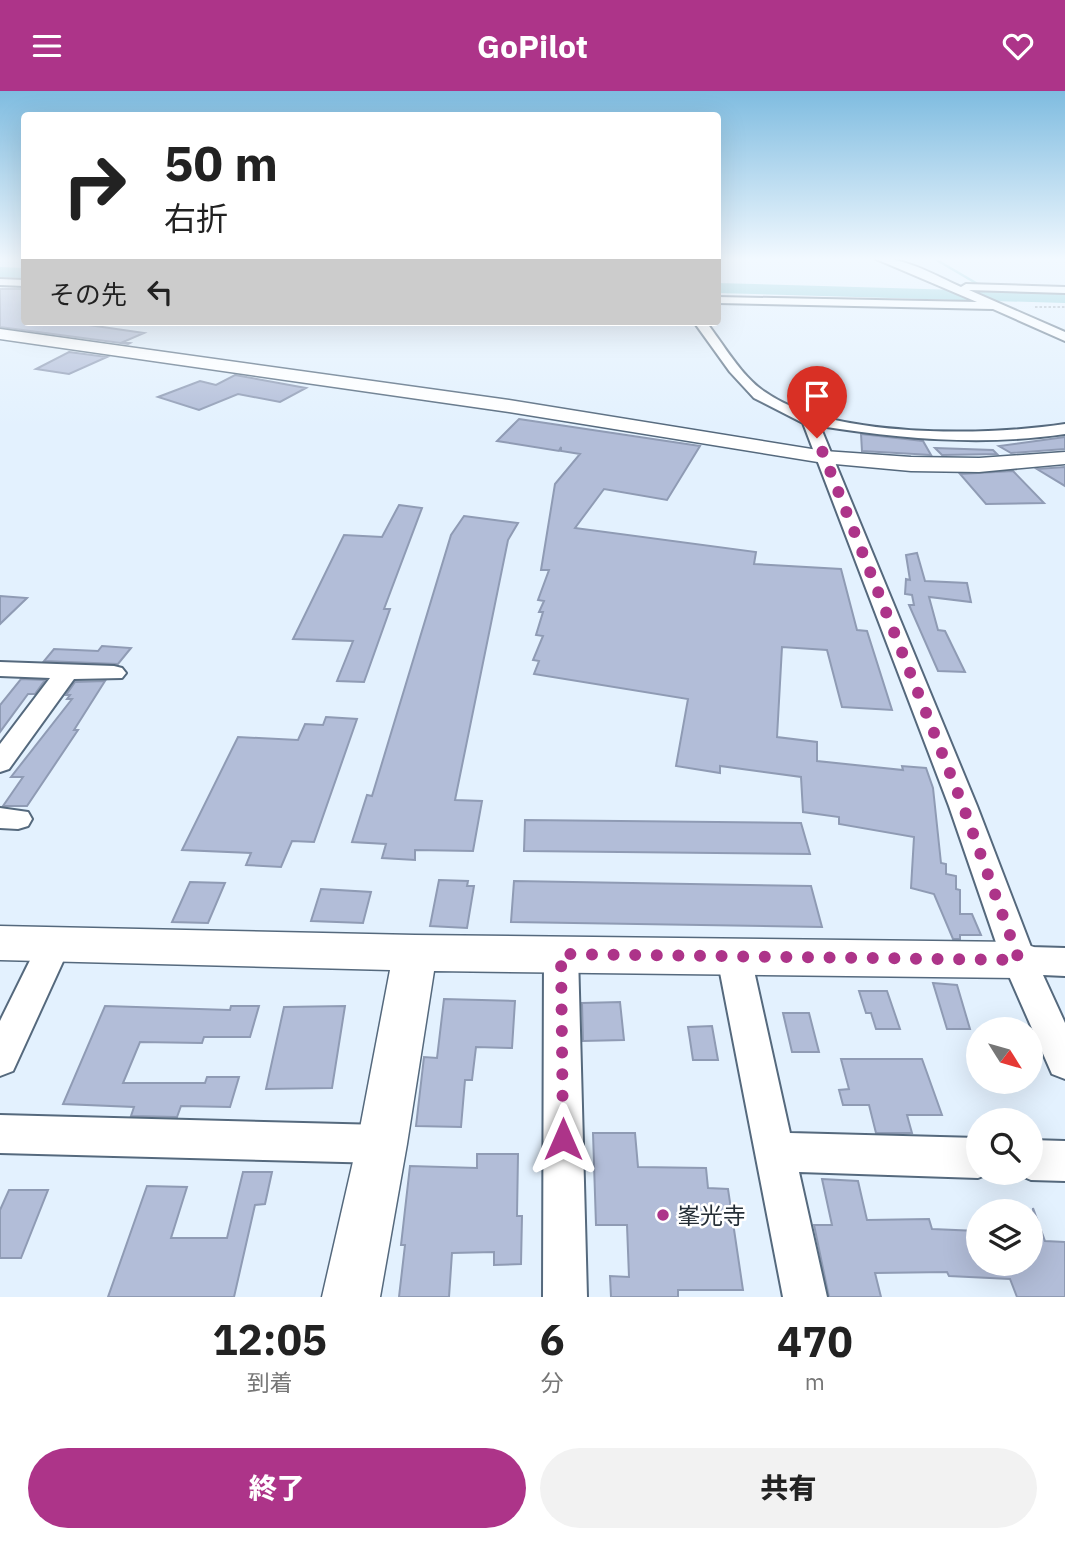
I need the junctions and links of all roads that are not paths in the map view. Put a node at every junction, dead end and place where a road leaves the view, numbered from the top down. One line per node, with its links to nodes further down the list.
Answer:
1 (1017, 315): 2 (street)
2 (1040, 325): 4 (street); 6 (street)
3 (703, 326): 7 (street)
4 (1065, 327)
5 (0, 334): 9 (street)
6 (1065, 337)
7 (810, 420): 8 (street); 9 (street)
8 (1065, 429)
9 (824, 457): 10 (street); 20 (street)
10 (1065, 458)
11 (0, 669): 12 (street)
12 (67, 671): 13 (street); 14 (street)
13 (114, 673)
14 (0, 763)
15 (0, 943): 16 (street)
16 (55, 944): 17 (street); 22 (street)
17 (415, 953): 18 (street); 25 (street)
18 (561, 954): 19 (street); 31 (street)
19 (734, 957): 20 (street); 26 (street)
20 (1019, 960): 21 (street); 23 (street)
21 (1065, 962)
22 (0, 1059)
23 (1065, 1062)
24 (0, 1134): 25 (street)
25 (382, 1144): 30 (street)
26 (775, 1152): 27 (street); 32 (street)
27 (966, 1158)
28 (1043, 1160): 29 (street)
29 (1065, 1161)
30 (351, 1297)
31 (565, 1297)
32 (805, 1297)

